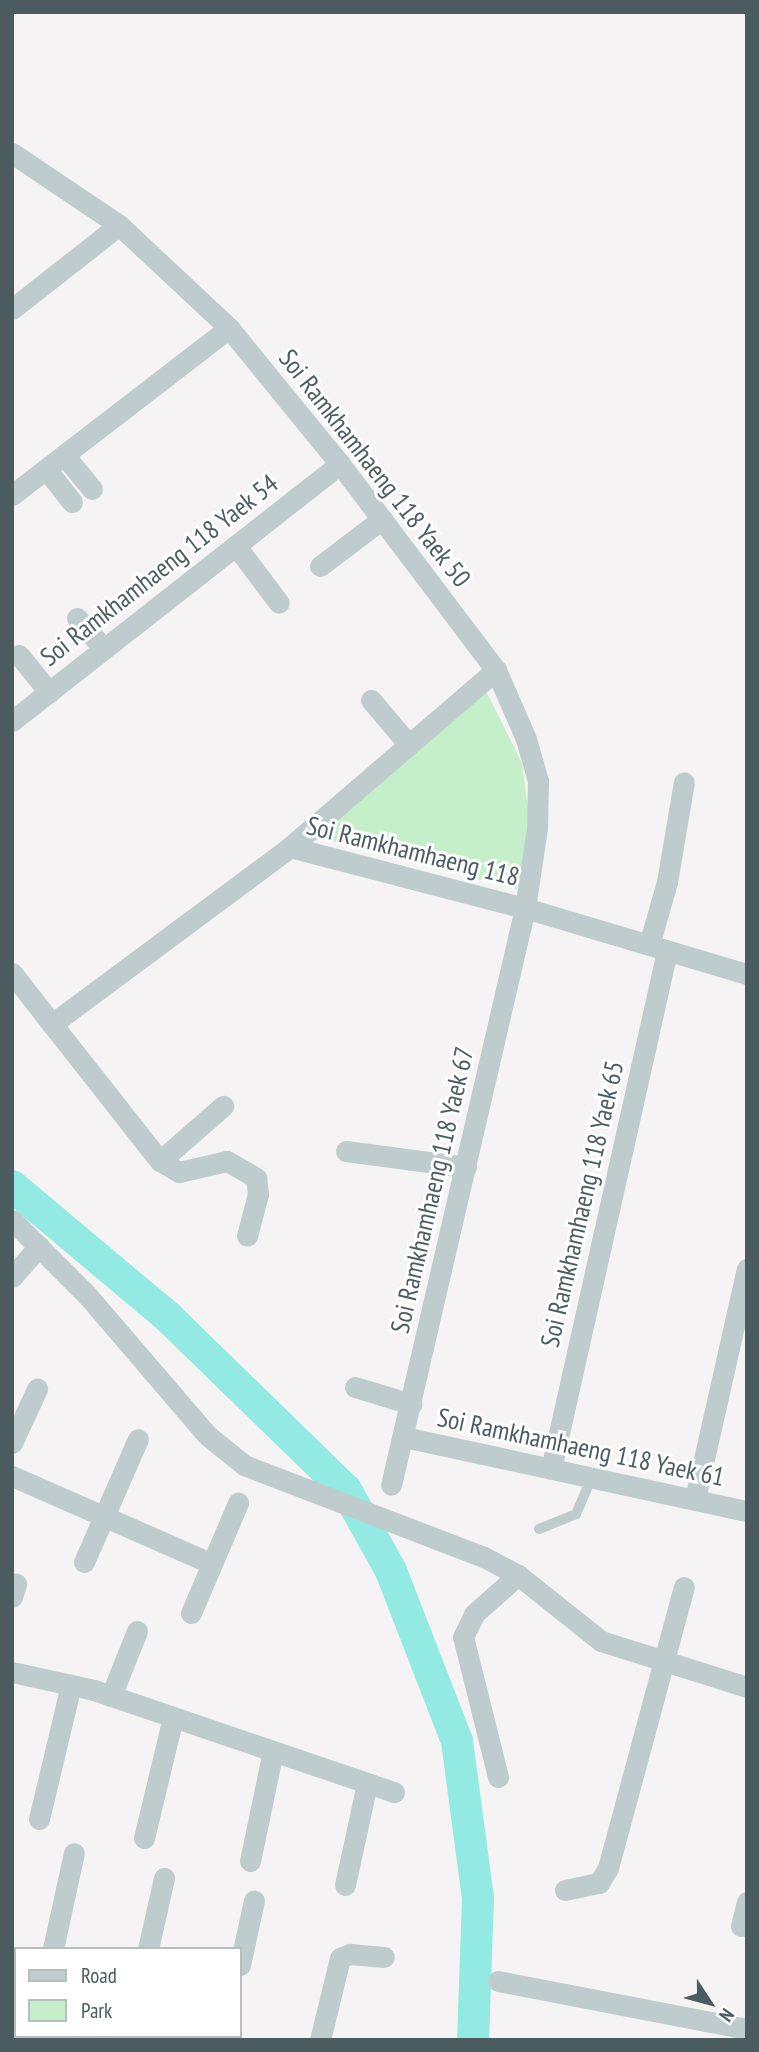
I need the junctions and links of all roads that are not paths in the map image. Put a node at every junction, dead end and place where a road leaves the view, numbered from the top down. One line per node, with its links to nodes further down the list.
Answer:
1 (12, 153): 2 (street, Soi Ramkhamhaeng 118 Yaek 50)
2 (119, 225): 3 (street); 4 (street, Soi Ramkhamhaeng 118 Yaek 50)
3 (12, 309)
4 (229, 328): 5 (street); 6 (street, Soi Ramkhamhaeng 118 Yaek 50)
5 (64, 455): 7 (street); 8 (street)
6 (340, 464): 11 (street, Soi Ramkhamhaeng 118 Yaek 50); 12 (street, Soi Ramkhamhaeng 118 Yaek 54)
7 (46, 469): 9 (street); 10 (street)
8 (92, 489)
9 (12, 495)
10 (72, 502)
11 (382, 519): 13 (street); 18 (street, Soi Ramkhamhaeng 118 Yaek 50)
12 (236, 546): 14 (street); 16 (street, Soi Ramkhamhaeng 118 Yaek 54)
13 (320, 566)
14 (279, 603)
15 (78, 618): 16 (street)
16 (104, 649): 19 (street, Soi Ramkhamhaeng 118 Yaek 54)
17 (19, 655): 19 (street)
18 (496, 670): 22 (street); 25 (street, Soi Ramkhamhaeng 118 Yaek 50)
19 (49, 692): 21 (street, Soi Ramkhamhaeng 118 Yaek 54)
20 (371, 700): 22 (street)
21 (12, 721)
22 (409, 745): 24 (street)
23 (684, 782): 26 (street, Soi Ramkhamhaeng 118 Yaek 65)
24 (290, 847): 25 (street, Soi Ramkhamhaeng 118); 29 (street, Soi Ramkhamhaeng 118)
25 (525, 908): 26 (street, Soi Ramkhamhaeng 118); 33 (street, Soi Ramkhamhaeng 118 Yaek 67)
26 (658, 948): 28 (street, Soi Ramkhamhaeng 118); 45 (street, Soi Ramkhamhaeng 118 Yaek 65)
27 (12, 973): 29 (street)
28 (747, 974)
29 (52, 1024): 32 (street)
30 (223, 1106): 32 (street)
31 (346, 1151): 33 (street)
32 (160, 1161): 35 (street)
33 (466, 1167): 41 (street, Soi Ramkhamhaeng 118 Yaek 67)
34 (12, 1220): 36 (street)
35 (247, 1236)
36 (39, 1246): 38 (street); 56 (street)
37 (747, 1269): 49 (street)
38 (12, 1277)
39 (355, 1387): 41 (street)
40 (37, 1389): 44 (street)
41 (411, 1404): 42 (street, Soi Ramkhamhaeng 118 Yaek 67)
42 (404, 1437): 45 (street, Soi Ramkhamhaeng 118 Yaek 61); 48 (street, Soi Ramkhamhaeng 118 Yaek 67)
43 (138, 1439): 52 (street)
44 (12, 1443)
45 (551, 1469): 47 (street, Soi Ramkhamhaeng 118 Yaek 61)
46 (12, 1476): 52 (street)
47 (592, 1477): 49 (street, Soi Ramkhamhaeng 118 Yaek 61); 53 (lane)
48 (391, 1485)
49 (695, 1499): 51 (street, Soi Ramkhamhaeng 118 Yaek 61)
50 (238, 1503): 55 (street)
51 (747, 1511)
52 (104, 1516): 54 (street); 55 (street)
53 (539, 1529)
54 (84, 1562)
55 (210, 1563): 58 (street)
56 (518, 1575): 60 (street); 67 (street)
57 (684, 1587): 60 (street)
58 (191, 1613)
59 (137, 1631): 64 (street)
60 (665, 1664): 63 (street); 76 (street)
61 (12, 1672): 62 (street)
62 (71, 1685): 64 (street); 70 (street)
63 (747, 1687)
64 (111, 1696): 65 (street)
65 (173, 1717): 66 (street); 71 (street)
66 (273, 1751): 68 (street); 73 (street)
67 (498, 1777)
68 (367, 1783): 69 (street); 75 (street)
69 (394, 1792)
70 (39, 1819)
71 (144, 1838)
72 (74, 1853): 80 (street)
73 (250, 1861)
74 (164, 1878): 81 (street)
75 (345, 1885)
76 (565, 1889)
77 (254, 1900): 82 (street)
78 (747, 1902): 79 (street)
79 (741, 1926)
80 (53, 1947)
81 (148, 1947)
82 (242, 1956)
83 (384, 1957): 86 (street)
84 (498, 1981): 85 (street)
85 (747, 2029)
86 (320, 2040)

